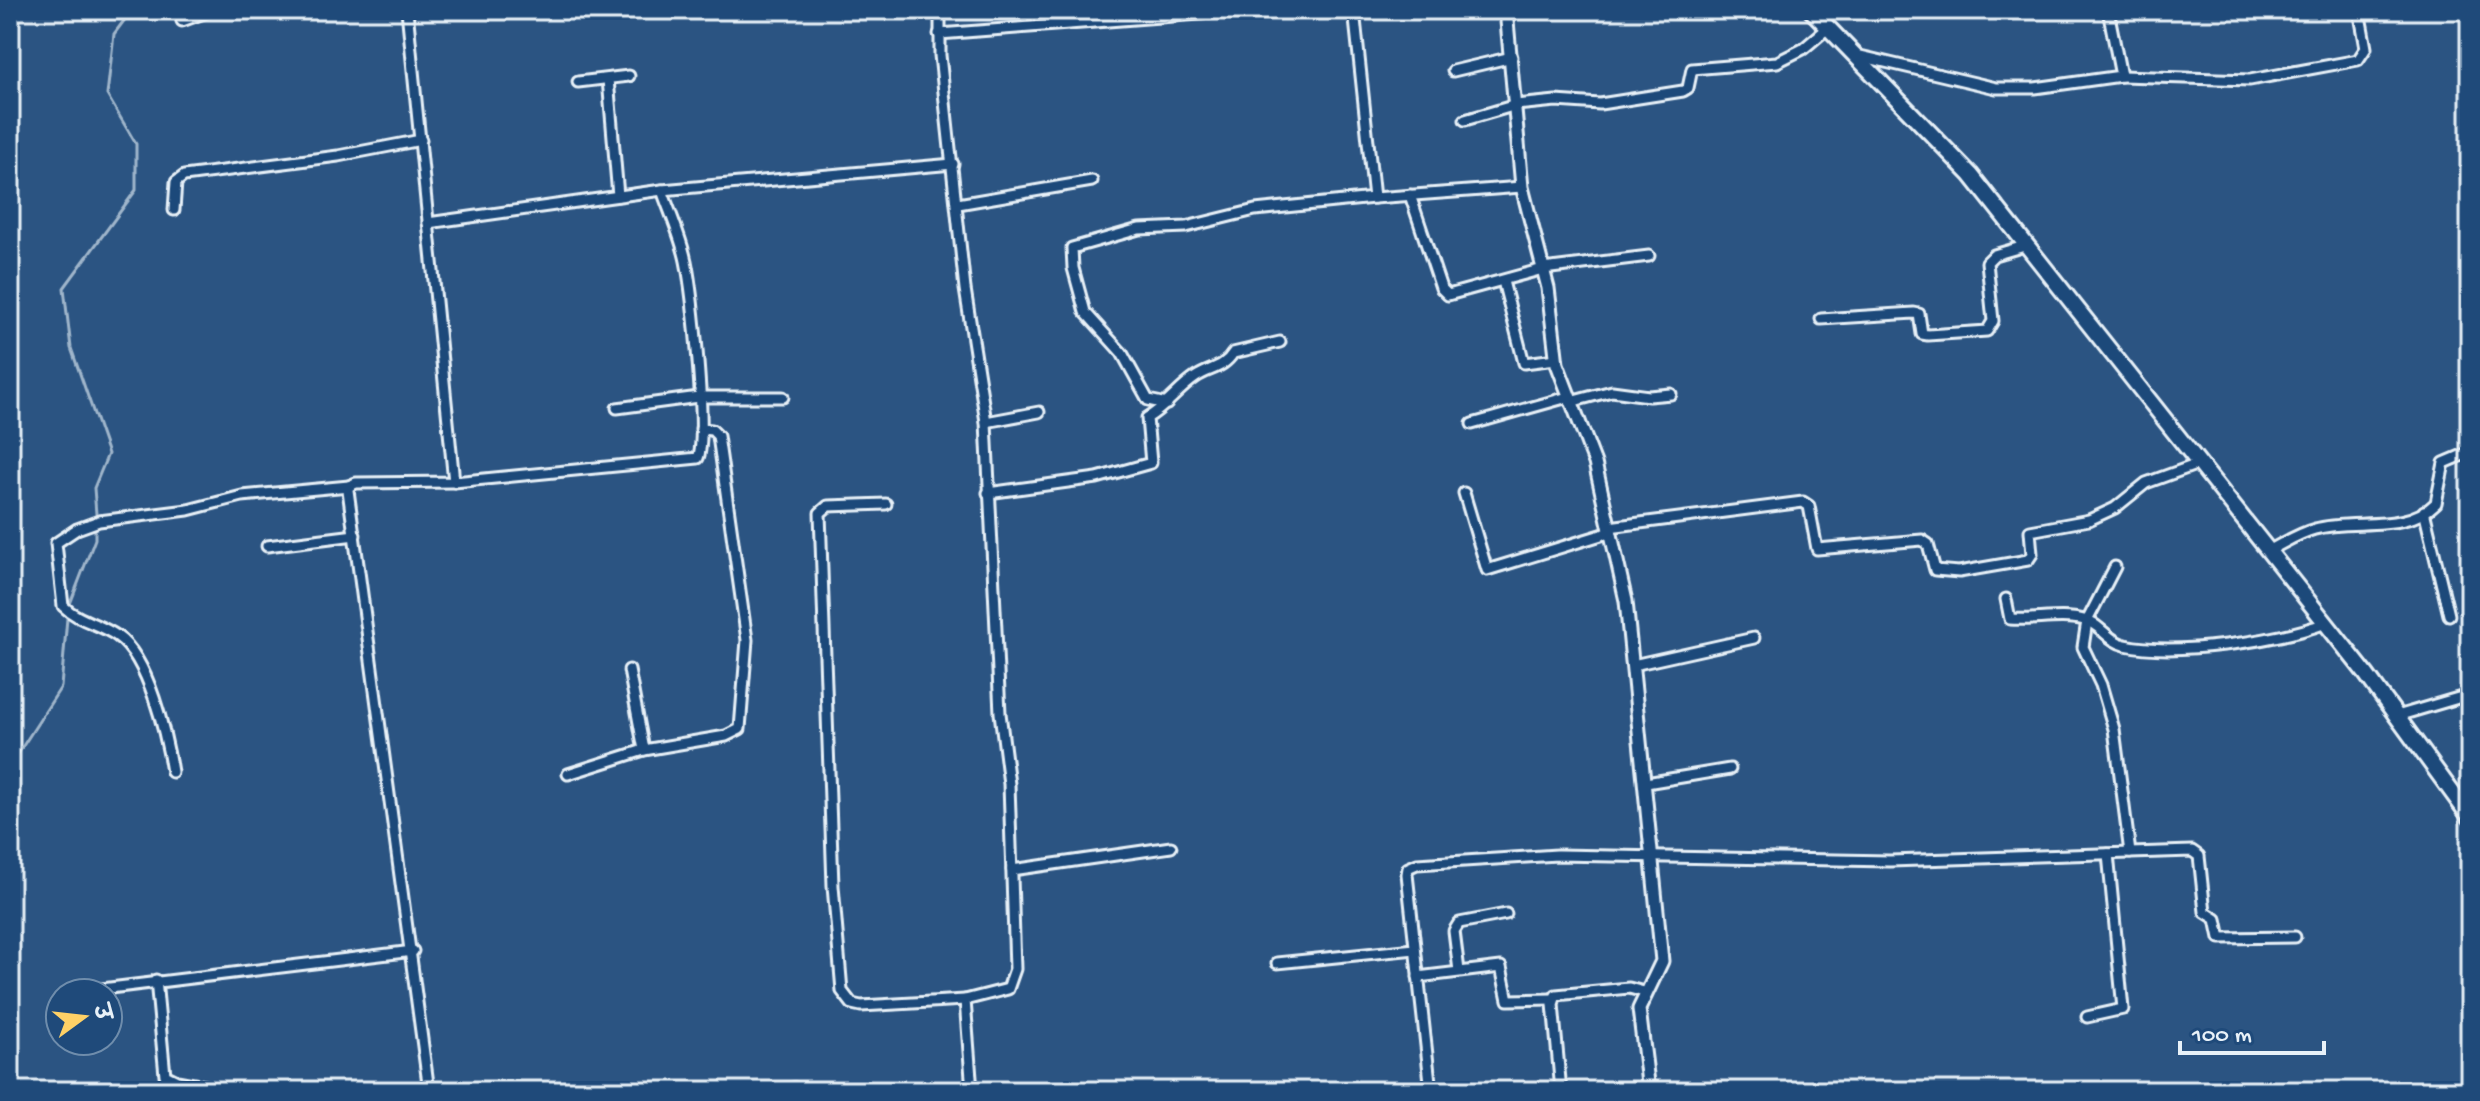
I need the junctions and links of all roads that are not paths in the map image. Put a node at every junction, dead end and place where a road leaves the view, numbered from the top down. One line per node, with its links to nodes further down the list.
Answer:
1 (212, 10): 10 (street)
2 (407, 10): 22 (street)
3 (940, 10): 12 (street)
4 (1252, 10): 12 (street)
5 (1354, 10): 29 (street)
6 (1506, 10): 14 (street)
7 (1811, 10): 11 (main road)
8 (2108, 10): 17 (street)
9 (2359, 10): 17 (street)
10 (182, 21)
11 (1829, 27): 13 (main road); 20 (street)
12 (939, 34): 23 (street)
13 (1860, 56): 17 (street); 33 (main road)
14 (1512, 57): 15 (street); 20 (street)
15 (1453, 71)
16 (629, 76): 18 (street)
17 (2121, 76)
18 (608, 79): 19 (street); 28 (street)
19 (578, 82)
20 (1516, 105): 21 (street); 25 (street)
21 (1465, 120)
22 (421, 140): 31 (street); 32 (street)
23 (953, 164): 26 (street); 30 (street)
24 (1092, 181): 30 (street)
25 (1522, 187): 27 (street); 35 (street)
26 (662, 190): 28 (street); 41 (street)
27 (1410, 195): 29 (street); 36 (street)
28 (618, 196): 32 (street)
29 (1374, 198): 44 (street)
30 (958, 204): 47 (street)
31 (174, 210)
32 (428, 223): 52 (street)
33 (2028, 245): 37 (street); 51 (main road)
34 (1649, 256): 35 (street)
35 (1543, 269): 36 (street); 39 (street)
36 (1503, 281): 39 (street)
37 (1821, 319)
38 (1280, 342): 44 (street)
39 (1556, 359): 43 (street)
40 (1671, 394): 43 (street)
41 (699, 397): 42 (street); 45 (street); 49 (street)
42 (783, 397)
43 (1569, 400): 48 (street); 58 (street)
44 (1167, 404): 54 (street)
45 (617, 408)
46 (1039, 412): 47 (street)
47 (986, 422): 54 (street)
48 (1472, 424)
49 (701, 429): 52 (street); 72 (street)
50 (2470, 452): 57 (street)
51 (2202, 463): 58 (street); 61 (main road)
52 (454, 482): 53 (street)
53 (349, 486): 59 (street); 74 (street)
54 (988, 493): 82 (street)
55 (1464, 493): 58 (street)
56 (886, 504): 94 (street)
57 (2424, 511): 61 (street); 64 (street)
58 (1610, 530): 68 (street)
59 (355, 535): 60 (street); 86 (street)
60 (267, 546)
61 (2270, 550): 66 (main road)
62 (2115, 567): 65 (street)
63 (2006, 599): 65 (street)
64 (2449, 615)
65 (2087, 621): 66 (street); 79 (street)
66 (2326, 623): 71 (main road)
67 (1754, 638): 68 (street)
68 (1633, 665): 76 (street)
69 (629, 670): 72 (street)
70 (2465, 696): 71 (street)
71 (2397, 716): 77 (main road)
72 (644, 750): 75 (street)
73 (1730, 769): 76 (street)
74 (172, 772)
75 (568, 774)
76 (1646, 783): 81 (street)
77 (2470, 817)
78 (1171, 847): 82 (street)
79 (2130, 853): 80 (street); 84 (street)
80 (2108, 854): 81 (street); 95 (street)
81 (1654, 857): 85 (street); 92 (street)
82 (1012, 870): 94 (street)
83 (1506, 914): 88 (street)
84 (2295, 937)
85 (1415, 949): 87 (street); 89 (street)
86 (413, 951): 90 (street); 97 (street)
87 (1277, 963)
88 (1459, 971): 89 (street); 93 (street)
89 (1418, 977): 101 (street)
90 (156, 980): 91 (street); 96 (street)
91 (124, 985)
92 (1644, 992): 93 (street); 103 (street)
93 (1553, 999): 102 (street)
94 (965, 1000): 100 (street)
95 (2087, 1017)
96 (232, 1091)
97 (429, 1091)
98 (770, 1091): 99 (street)
99 (802, 1091)
100 (972, 1091)
101 (1431, 1091)
102 (1561, 1091)
103 (1649, 1091)

